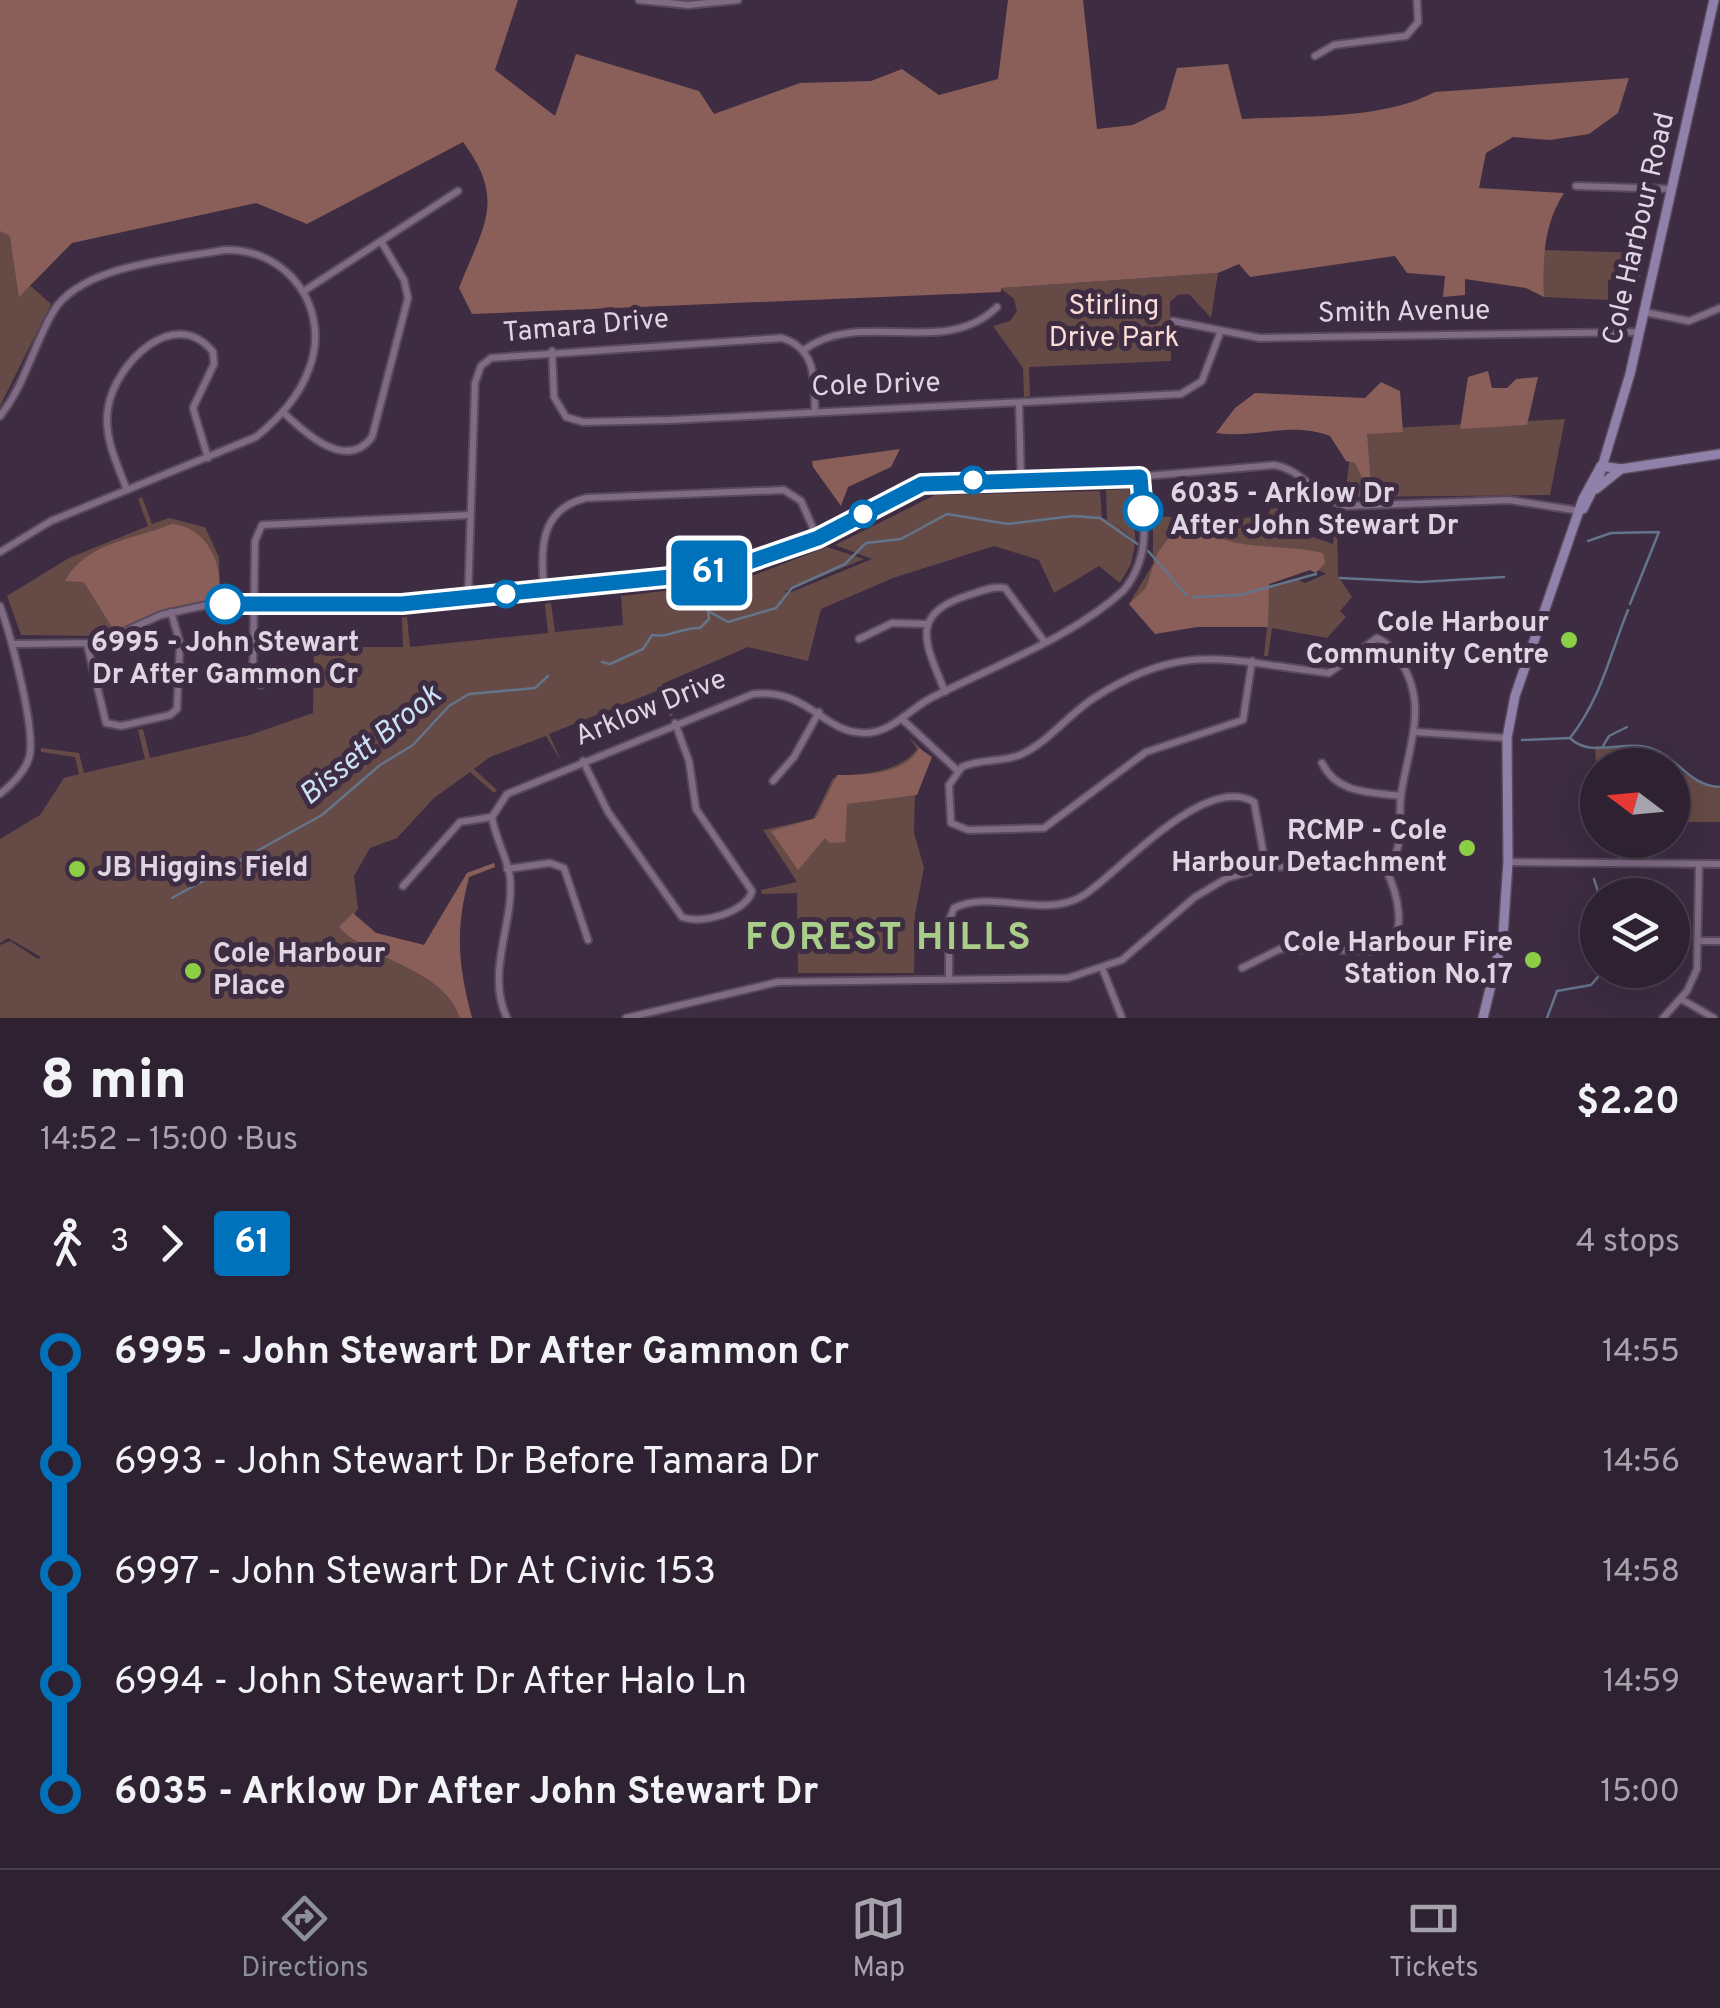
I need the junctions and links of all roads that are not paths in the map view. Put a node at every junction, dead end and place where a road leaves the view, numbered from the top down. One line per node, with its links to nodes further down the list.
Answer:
1 (639, 0): 2 (street)
2 (738, 0)
3 (1417, 0): 5 (street)
4 (1714, 0): 7 (main road, Cole Harbour Road)
5 (1315, 56)
6 (1576, 186): 7 (street)
7 (1671, 188): 13 (main road, Cole Harbour Road)
8 (458, 191): 9 (street)
9 (382, 243): 10 (street); 21 (street)
10 (304, 291): 21 (street); 22 (street)
11 (997, 307): 17 (street)
12 (1720, 308): 13 (street)
13 (1643, 312): 15 (main road, Cole Harbour Road)
14 (1173, 321): 16 (street, Smith Avenue)
15 (1638, 332): 16 (street, Smith Avenue); 25 (main road, Cole Harbour Road)
16 (1220, 333): 19 (street, Cole Drive)
17 (804, 350): 18 (street, Tamara Drive); 20 (street)
18 (552, 351): 20 (street, Cole Drive); 32 (street, Tamara Drive)
19 (1020, 404): 20 (street, Cole Drive); 28 (street)
20 (815, 411)
21 (284, 412): 24 (street)
22 (0, 416)
23 (1720, 454): 26 (main road)
24 (208, 458): 29 (street); 29 (street)
25 (1600, 466): 26 (main road); 30 (main road, Cole Harbour Road); 31 (main road, Cole Harbour Road)
26 (1621, 469): 30 (main road)
27 (1140, 477): 28 (street); 31 (street); 42 (street, Arklow Drive)
28 (1021, 480): 33 (street)
29 (127, 490): 34 (street)
30 (1594, 492): 31 (main road, Cole Harbour Road)
31 (1582, 512): 52 (main road, Cole Harbour Road)
32 (470, 514): 36 (street, Tamara Drive); 37 (street)
33 (818, 538): 35 (street); 35 (street)
34 (0, 552)
35 (544, 590): 36 (street)
36 (468, 598): 37 (street)
37 (254, 605): 39 (street); 46 (street)
38 (0, 606): 43 (street)
39 (171, 612): 44 (street); 44 (street)
40 (927, 624): 41 (street); 42 (street); 47 (street)
41 (860, 639)
42 (1044, 641): 47 (street, Arklow Drive)
43 (12, 644): 44 (street); 57 (street)
44 (87, 644)
45 (1252, 661): 51 (street); 55 (street); 55 (street)
46 (261, 685)
47 (945, 692): 49 (street, Arklow Drive)
48 (819, 712): 49 (street, Arklow Drive); 50 (street, Arklow Drive); 56 (street)
49 (902, 720): 55 (street)
50 (675, 723): 53 (street, Arklow Drive); 53 (street)
51 (1416, 732): 52 (street); 58 (street)
52 (1508, 738): 60 (main road, Cole Harbour Road)
53 (582, 761): 59 (street, Arklow Drive)
54 (1322, 764): 58 (street)
55 (958, 771)
56 (773, 781)
57 (0, 794)
58 (1401, 796): 63 (street)
59 (492, 817): 65 (street); 66 (street)
60 (1508, 862): 61 (street); 77 (main road, Cole Harbour Road)
61 (1699, 864): 62 (street); 68 (street)
62 (1720, 864)
63 (1384, 866): 64 (street); 70 (street)
64 (1266, 867): 71 (street); 72 (street)
65 (508, 869): 67 (street); 74 (street)
66 (403, 886)
67 (588, 940)
68 (1699, 941): 69 (street); 73 (street)
69 (1720, 941)
70 (1242, 968)
71 (1103, 970): 72 (street); 76 (street)
72 (948, 979): 75 (street)
73 (1681, 999): 78 (street); 79 (street)
74 (507, 1018)
75 (626, 1018)
76 (1122, 1018)
77 (1484, 1018)
78 (1663, 1018)
79 (1714, 1018)

